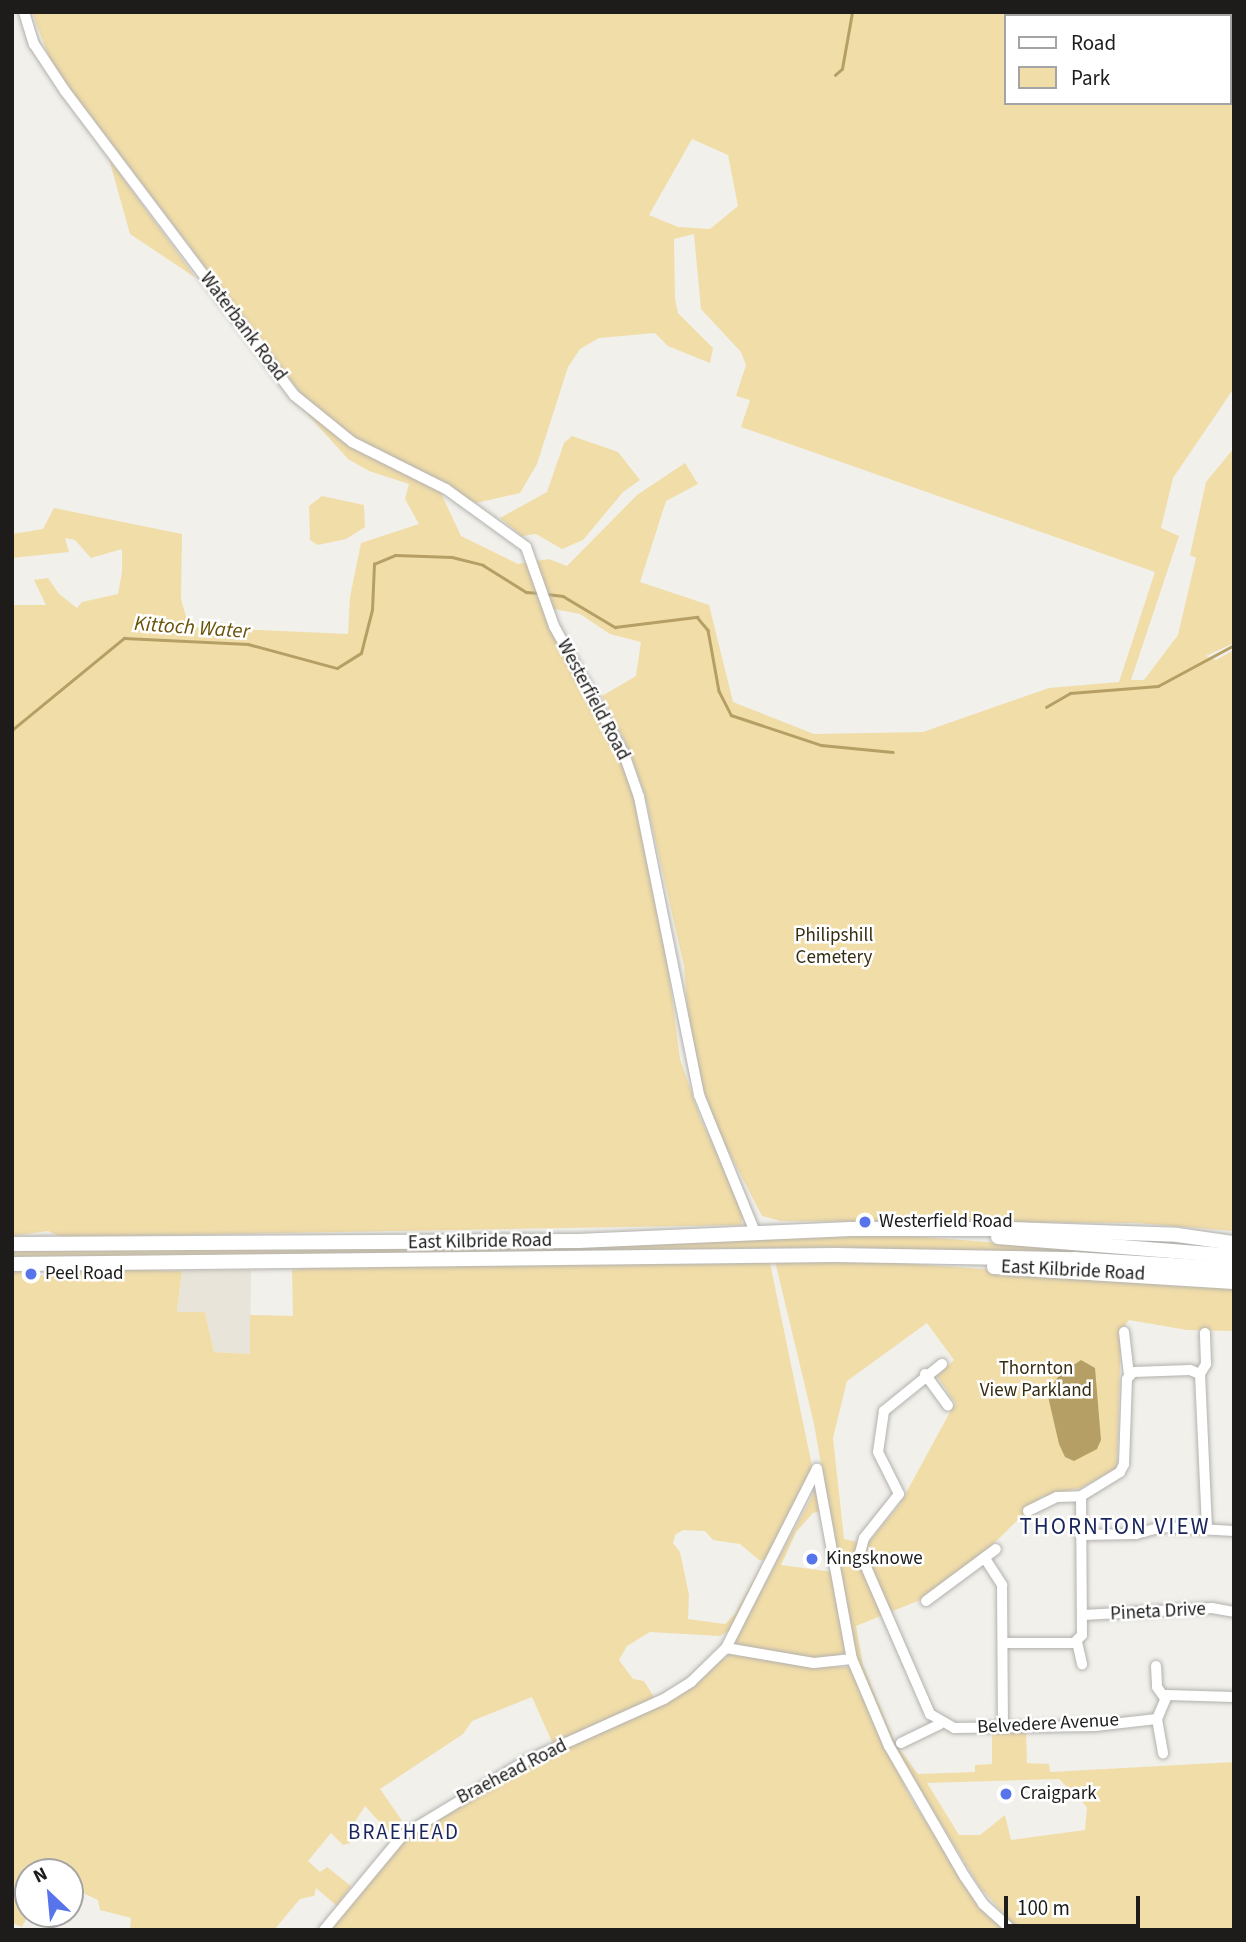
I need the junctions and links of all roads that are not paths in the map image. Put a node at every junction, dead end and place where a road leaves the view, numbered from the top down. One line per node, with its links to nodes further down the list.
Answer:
1 (24, 12): 2 (street, Waterbank Road)
2 (549, 608): 4 (street, Westerfield Road)
3 (947, 1231): 4 (main road, East Kilbride Road); 5 (main road, East Kilbride Road); 7 (main road, East Kilbride Road)
4 (756, 1235): 6 (main road, East Kilbride Road)
5 (1234, 1243)
6 (12, 1244)
7 (1142, 1255): 8 (main road, East Kilbride Road); 9 (main road, East Kilbride Road); 11 (main road, East Kilbride Road)
8 (1234, 1256)
9 (913, 1258): 10 (main road, East Kilbride Road); 12 (main road, East Kilbride Road)
10 (12, 1264)
11 (1234, 1269)
12 (1234, 1282)
13 (1124, 1332): 17 (street)
14 (1205, 1333): 18 (street)
15 (942, 1364): 16 (street)
16 (925, 1374): 19 (street); 39 (street)
17 (1129, 1374): 18 (street); 20 (street)
18 (1200, 1374): 22 (street)
19 (948, 1406)
20 (1082, 1496): 21 (street); 24 (street)
21 (1028, 1510)
22 (1207, 1528): 23 (street); 24 (street)
23 (1234, 1531)
24 (1080, 1535): 29 (street)
25 (996, 1549): 26 (street)
26 (986, 1560): 27 (street); 31 (street)
27 (926, 1601)
28 (1234, 1612): 29 (street, Pineta Drive)
29 (1083, 1615): 30 (street)
30 (1077, 1642): 31 (street); 34 (street)
31 (1003, 1643): 40 (street)
32 (726, 1648): 33 (street); 33 (street); 43 (street, Braehead Road)
33 (852, 1659): 44 (street)
34 (1082, 1664)
35 (1156, 1665): 37 (street)
36 (1234, 1696): 37 (street)
37 (1164, 1697): 38 (street)
38 (1157, 1720): 40 (street, Belvedere Avenue); 42 (street)
39 (940, 1724): 40 (street, Belvedere Avenue); 41 (street, Belvedere Avenue)
40 (1003, 1727)
41 (901, 1743)
42 (1163, 1754)
43 (324, 1930)
44 (1012, 1930)

